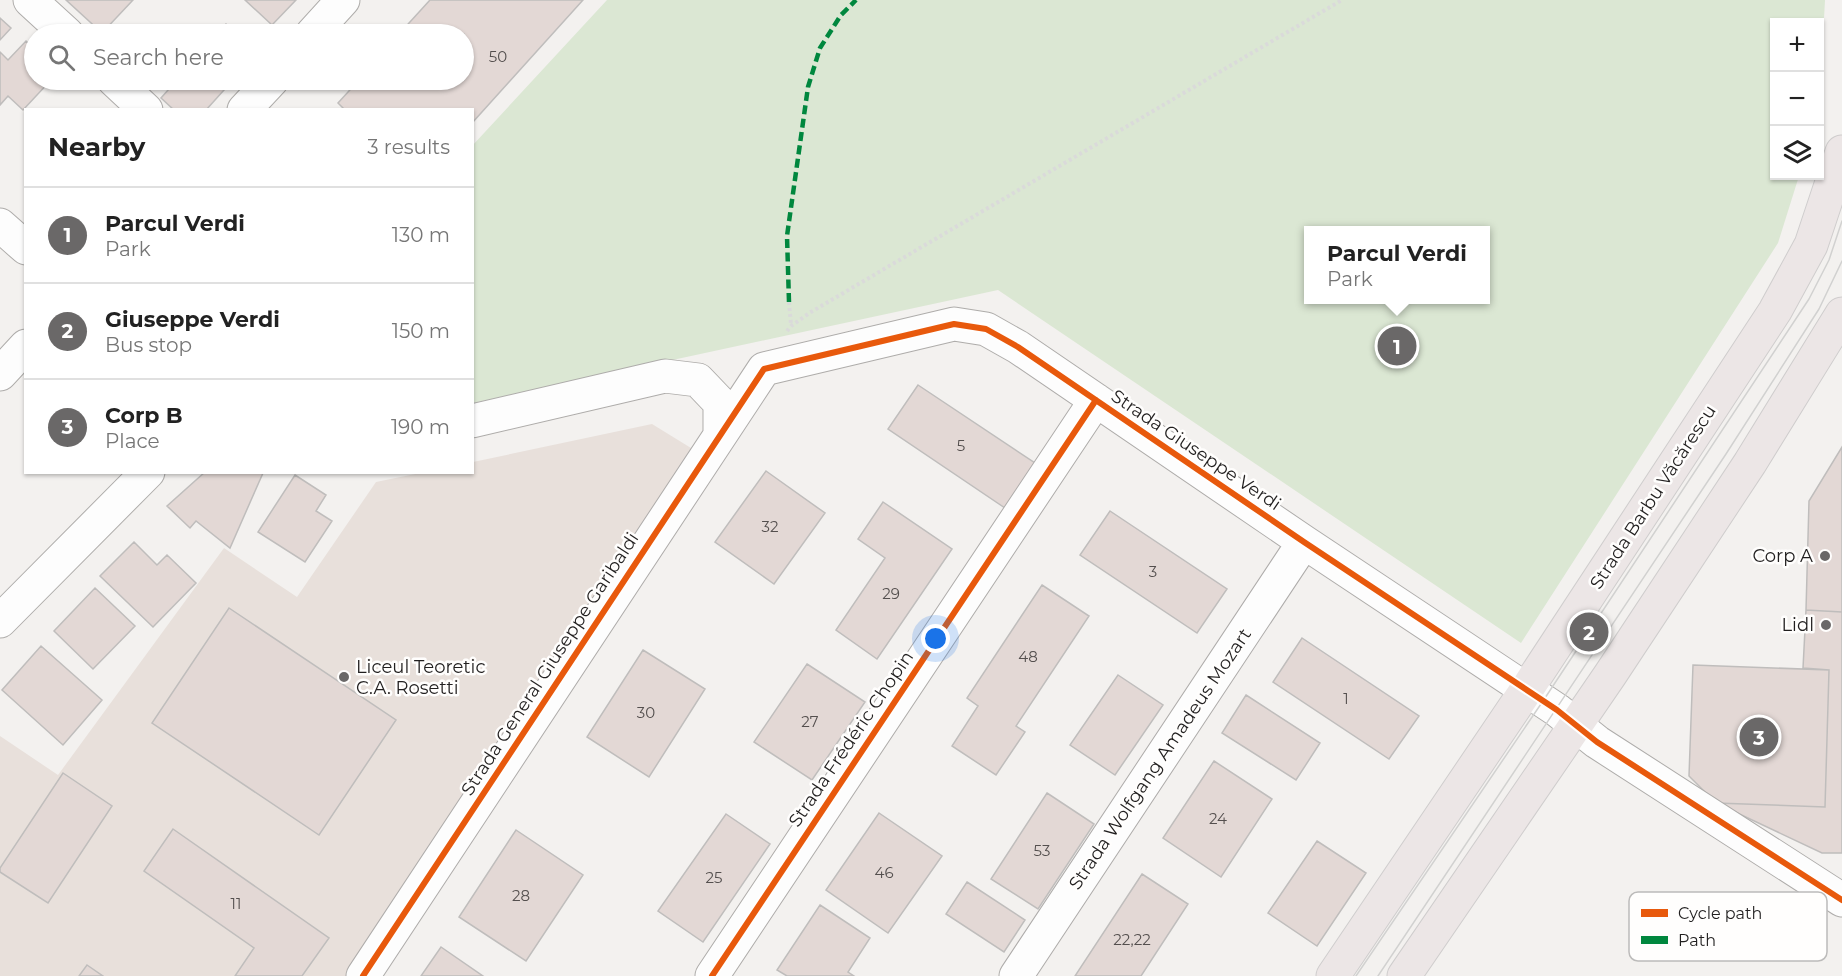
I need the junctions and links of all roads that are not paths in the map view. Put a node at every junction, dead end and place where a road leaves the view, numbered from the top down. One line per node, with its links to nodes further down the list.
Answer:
1 (30, 0): 3 (street)
2 (343, 0): 4 (street)
3 (56, 24)
4 (321, 24)
5 (125, 90): 7 (street)
6 (263, 90): 8 (street)
7 (144, 108)
8 (246, 108)
9 (1842, 152): 22 (main road, Strada Barbu Văcărescu)
10 (0, 225): 11 (street)
11 (24, 246)
12 (1842, 314): 23 (main road)
13 (24, 348): 15 (street)
14 (764, 369): 16 (street, Strada Giuseppe Verdi); 18 (street, Strada General Giuseppe Garibaldi)
15 (0, 374)
16 (1096, 400): 20 (street, Strada Giuseppe Verdi); 26 (street, Strada Frédéric Chopin)
17 (474, 421): 18 (street)
18 (720, 433): 25 (street, Strada General Giuseppe Garibaldi)
19 (146, 474): 21 (street)
20 (1304, 542): 22 (street, Strada Giuseppe Verdi); 27 (street, Strada Wolfgang Amadeus Mozart)
21 (0, 621)
22 (1526, 690): 23 (street, Strada Giuseppe Verdi); 28 (main road, Strada Barbu Văcărescu)
23 (1576, 725): 24 (street, Strada Giuseppe Verdi); 29 (main road)
24 (1842, 900)
25 (363, 976)
26 (712, 976)
27 (1016, 976)
28 (1333, 976)
29 (1404, 976)

